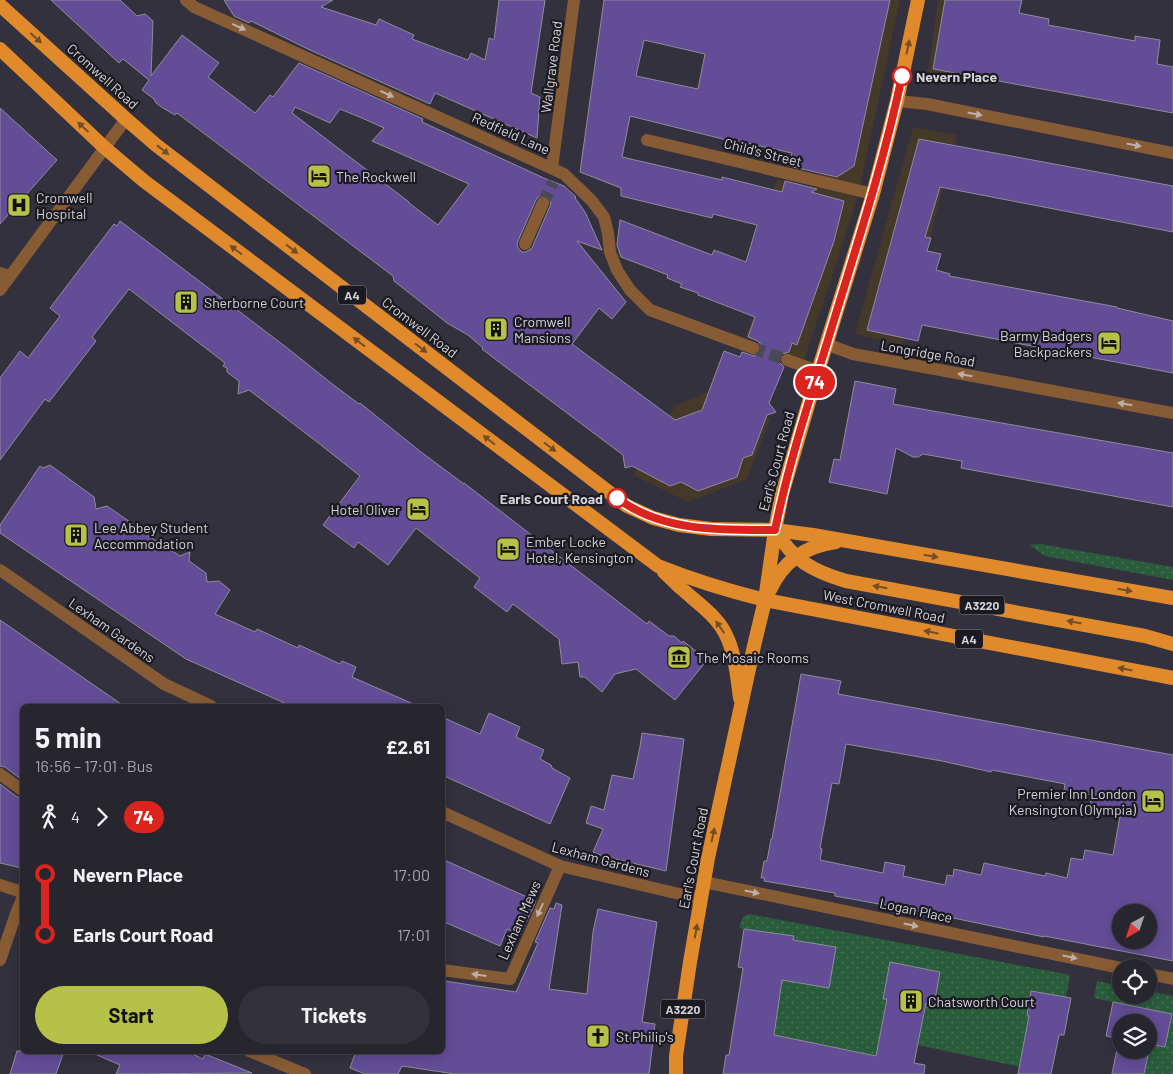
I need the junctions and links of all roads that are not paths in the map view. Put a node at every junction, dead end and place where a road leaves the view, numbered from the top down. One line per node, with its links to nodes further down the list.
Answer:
1 (574, 0): 11 (street, Wallgrave Road)
2 (918, 0): 6 (highway, Earl's Court Road / A3220, one-way to 2)
3 (190, 4): 11 (street, Redfield Lane, one-way to 11)
4 (0, 5): 7 (highway, Cromwell Road / A4, one-way to 7)
5 (0, 49): 9 (highway, A4, one-way to 5)
6 (897, 101): 10 (street, one-way to 10); 12 (highway, Earl's Court Road / A3220)
7 (126, 119): 9 (street); 22 (highway, Cromwell Road / A4, one-way to 22)
8 (647, 140): 12 (street, Child's Street)
9 (104, 148): 15 (street); 25 (highway, A4, one-way to 9)
10 (1173, 153)
11 (556, 175): 18 (street, Redfield Lane)
12 (873, 194): 17 (highway, Earl's Court Road / A3220)
13 (543, 203): 14 (street)
14 (525, 244)
15 (5, 275): 16 (street)
16 (0, 290)
17 (826, 344): 20 (highway, Earl's Court Road / A3220); 21 (street, Longridge Road, one-way to 17)
18 (754, 348)
19 (787, 360): 20 (street)
20 (818, 371): 22 (highway, Earl's Court Road / A3220)
21 (1173, 413)
22 (775, 530): 23 (highway, Cromwell Road / A4); 24 (highway, A3220); 28 (highway, Earl's Court Road / A3220)
23 (848, 541): 24 (highway, A4); 27 (highway, A4, one-way to 27)
24 (796, 557): 28 (highway, A4); 29 (highway, A3220, one-way to 24)
25 (658, 566): 28 (highway, A4); 32 (highway, A4, one-way to 25)
26 (0, 570): 31 (street, Lexham Gardens)
27 (1173, 598)
28 (765, 600): 30 (highway, West Cromwell Road / A4, one-way to 28); 32 (highway, Earl's Court Road / A3220)
29 (1173, 644)
30 (1173, 678)
31 (207, 704)
32 (742, 707): 37 (highway, Earl's Court Road / A3220, one-way to 32)
33 (0, 774): 34 (street)
34 (20, 789)
35 (445, 813): 36 (street, Lexham Gardens)
36 (560, 866): 40 (street, Lexham Gardens); 44 (street, Lexham Mews, one-way to 44)
37 (704, 882): 40 (highway, Earl's Court Road / A3220); 43 (street, Logan Place, one-way to 43)
38 (0, 885): 39 (street)
39 (20, 891)
40 (701, 899): 49 (highway, Earl's Court Road / A3220, one-way to 40)
41 (20, 904): 42 (street)
42 (0, 960)
43 (1112, 966)
44 (445, 970)
45 (1157, 975): 46 (street)
46 (1173, 978)
47 (257, 1054): 48 (street)
48 (305, 1074)
49 (676, 1074)

